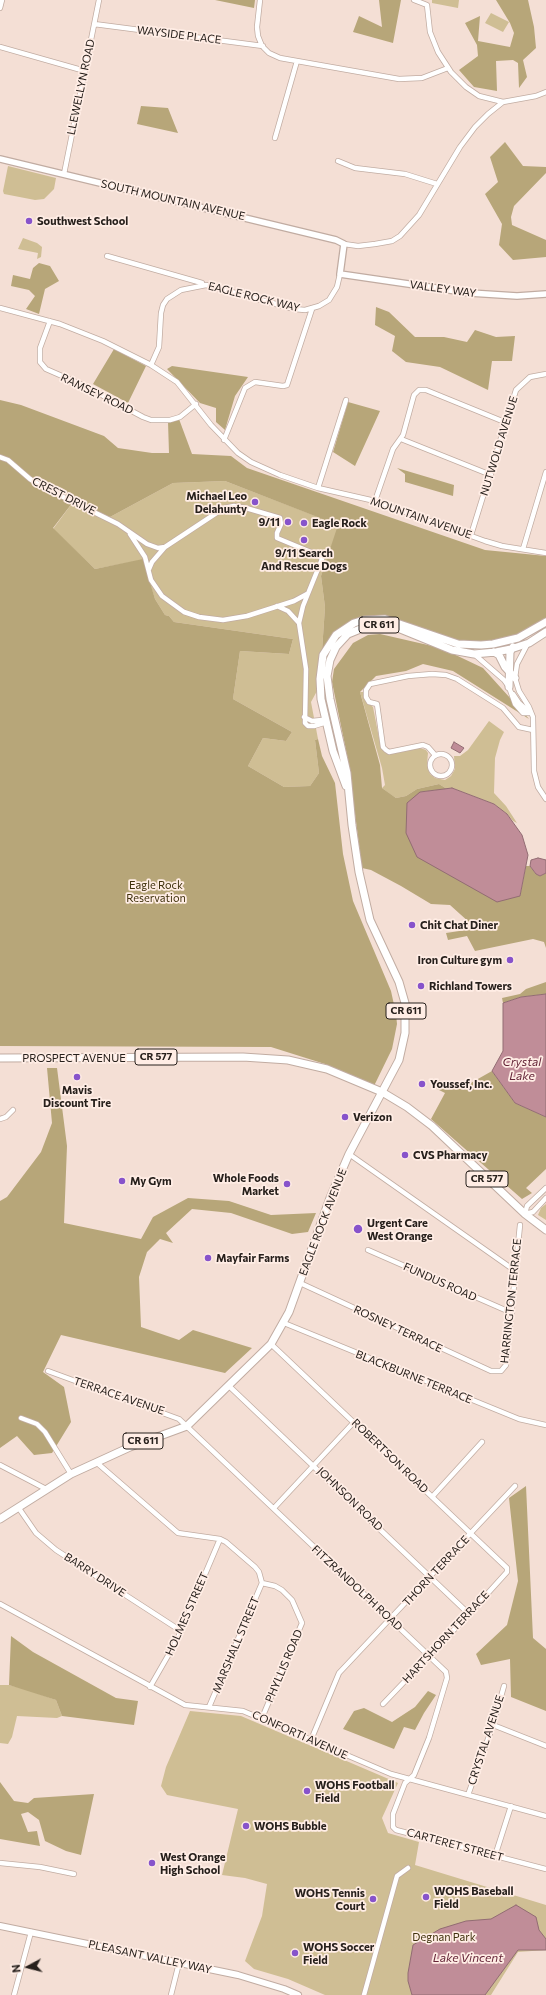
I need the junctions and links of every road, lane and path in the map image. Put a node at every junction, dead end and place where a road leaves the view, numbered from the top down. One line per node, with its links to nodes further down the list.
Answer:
1 (2, 0): 5 (street)
2 (99, 0): 6 (street, LLEWELLYN ROAD)
3 (260, 0): 7 (street)
4 (414, 0): 10 (street)
5 (0, 8)
6 (94, 24): 7 (street, WAYSIDE PLACE); 11 (street, LLEWELLYN ROAD)
7 (263, 46): 9 (street)
8 (0, 47): 11 (street)
9 (297, 61): 10 (street); 14 (street)
10 (448, 68): 13 (street)
11 (85, 71): 17 (street, LLEWELLYN ROAD)
12 (546, 92): 13 (street)
13 (503, 102): 18 (street)
14 (275, 138)
15 (0, 159): 17 (street, SOUTH MOUNTAIN AVENUE)
16 (338, 161): 18 (street)
17 (64, 174): 19 (street, SOUTH MOUNTAIN AVENUE)
18 (437, 184): 19 (street)
19 (344, 244): 21 (street, EAGLE ROCK WAY)
20 (107, 256): 22 (street)
21 (340, 274): 23 (street, VALLEY WAY); 25 (street, EAGLE ROCK WAY)
22 (206, 284): 25 (street, EAGLE ROCK WAY); 27 (street, EAGLE ROCK WAY)
23 (546, 294)
24 (0, 308): 26 (street, MOUNTAIN AVENUE)
25 (312, 309): 33 (street)
26 (50, 321): 27 (street, MOUNTAIN AVENUE); 30 (street, RAMSEY ROAD)
27 (151, 365): 30 (street, MOUNTAIN AVENUE)
28 (546, 374): 31 (street, NUTWOLD AVENUE)
29 (346, 400): 37 (street)
30 (196, 404): 33 (street, MOUNTAIN AVENUE)
31 (507, 423): 32 (street); 36 (street, NUTWOLD AVENUE)
32 (400, 439): 36 (street); 38 (street)
33 (224, 440): 37 (street, MOUNTAIN AVENUE)
34 (0, 457): 39 (street, CREST DRIVE)
35 (546, 472): 42 (street)
36 (491, 475): 40 (street, NUTWOLD AVENUE)
37 (318, 488): 38 (street, MOUNTAIN AVENUE)
38 (374, 501): 40 (street, MOUNTAIN AVENUE)
39 (130, 534): 41 (street, CREST DRIVE); 44 (street, CREST DRIVE)
40 (471, 535): 42 (street, MOUNTAIN AVENUE)
41 (165, 547): 44 (street); 45 (street)
42 (523, 549): 43 (street, MOUNTAIN AVENUE)
43 (546, 552)
44 (149, 569): 46 (street, CREST DRIVE)
45 (307, 594): 46 (street, CREST DRIVE); 48 (street)
46 (276, 606): 48 (street)
47 (546, 622): 52 (main road, EAGLE ROCK AVENUE / CR 611)
48 (299, 623): 61 (street)
49 (546, 625): 53 (main road)
50 (546, 632): 51 (main road, EAGLE ROCK AVENUE / CR 611)
51 (529, 642): 53 (main road, EAGLE ROCK AVENUE / CR 611); 57 (street)
52 (469, 646): 54 (main road); 61 (main road, EAGLE ROCK AVENUE / CR 611)
53 (511, 649): 54 (main road, EAGLE ROCK AVENUE / CR 611); 56 (main road)
54 (496, 652): 55 (main road, EAGLE ROCK AVENUE / CR 611); 56 (main road)
55 (474, 654): 58 (street); 60 (main road, EAGLE ROCK AVENUE / CR 611)
56 (508, 671): 57 (main road); 58 (main road)
57 (515, 678): 59 (street)
58 (510, 689): 59 (street)
59 (531, 713): 62 (street)
60 (334, 717): 61 (main road); 63 (main road, EAGLE ROCK AVENUE / CR 611)
61 (327, 722): 63 (main road); 65 (main road, EAGLE ROCK AVENUE / CR 611)
62 (533, 730): 64 (street); 66 (street)
63 (342, 752): 65 (main road, EAGLE ROCK AVENUE / CR 611)
64 (436, 755): 64 (street)
65 (348, 790): 68 (main road, EAGLE ROCK AVENUE / CR 611)
66 (546, 799)
67 (0, 1058): 68 (main road, PROSPECT AVENUE / CR 577)
68 (382, 1092): 71 (main road, EAGLE ROCK AVENUE / CR 611); 74 (main road, PROSPECT AVENUE / CR 577)
69 (13, 1110): 70 (street)
70 (0, 1119)
71 (349, 1154): 78 (street); 79 (main road, EAGLE ROCK AVENUE / CR 611)
72 (546, 1188): 74 (street)
73 (546, 1198): 74 (street)
74 (525, 1214): 76 (main road, PROSPECT AVENUE / CR 577)
75 (520, 1225): 78 (street, HARRINGTON TERRACE)
76 (546, 1230)
77 (368, 1250): 80 (street, FUNDUS ROAD)
78 (514, 1270): 80 (street, HARRINGTON TERRACE)
79 (300, 1283): 81 (main road, EAGLE ROCK AVENUE / CR 611); 84 (street, ROSNEY TERRACE)
80 (512, 1313): 84 (street, HARRINGTON TERRACE)
81 (284, 1323): 82 (main road, EAGLE ROCK AVENUE / CR 611); 88 (street, BLACKBURNE TERRACE)
82 (271, 1344): 85 (main road, EAGLE ROCK AVENUE / CR 611); 87 (street, ROBERTSON ROAD)
83 (48, 1371): 89 (street, TERRACE AVENUE)
84 (497, 1371)
85 (229, 1386): 89 (main road, EAGLE ROCK AVENUE / CR 611); 93 (street, JOHNSON ROAD)
86 (21, 1418): 94 (street)
87 (354, 1422): 93 (street); 97 (street, ROBERTSON ROAD)
88 (546, 1425)
89 (187, 1426): 91 (main road, EAGLE ROCK AVENUE / CR 611); 99 (street, FITZRANDOLPH ROAD)
90 (482, 1442): 97 (street)
91 (96, 1462): 94 (main road, EAGLE ROCK AVENUE / CR 611); 102 (street)
92 (0, 1466): 96 (street)
93 (314, 1466): 99 (street); 104 (street, JOHNSON ROAD)
94 (71, 1474): 96 (main road, EAGLE ROCK AVENUE / CR 611)
95 (515, 1486): 101 (street, THORN TERRACE)
96 (46, 1489): 98 (main road, EAGLE ROCK AVENUE / CR 611)
97 (432, 1497): 101 (street, ROBERTSON ROAD)
98 (18, 1507): 100 (main road, EAGLE ROCK AVENUE / CR 611); 109 (street, BARRY DRIVE)
99 (274, 1508): 108 (street, FITZRANDOLPH ROAD)
100 (0, 1519)
101 (471, 1533): 103 (street, ROBERTSON ROAD); 104 (street, THORN TERRACE)
102 (220, 1539): 105 (street); 109 (street, HOLMES STREET)
103 (508, 1570): 107 (street, HARTSHORN TERRACE)
104 (431, 1577): 107 (street, JOHNSON ROAD); 108 (street, THORN TERRACE)
105 (262, 1583): 114 (street, MARSHALL STREET); 115 (street, PHYLLIS ROAD)
106 (0, 1604): 112 (street, CONFORTI AVENUE)
107 (469, 1614): 110 (street, HARTSHORN TERRACE)
108 (390, 1620): 110 (street, FITZRANDOLPH ROAD); 117 (street, THORN TERRACE)
109 (181, 1631): 112 (street, HOLMES STREET)
110 (429, 1656): 113 (street, HARTSHORN TERRACE); 119 (street, FITZRANDOLPH ROAD)
111 (504, 1686): 116 (street, CRYSTAL AVENUE)
112 (150, 1687): 114 (street, CONFORTI AVENUE)
113 (383, 1704)
114 (209, 1707): 115 (street, CONFORTI AVENUE)
115 (262, 1718): 117 (street, CONFORTI AVENUE)
116 (493, 1725): 118 (street); 120 (street, CRYSTAL AVENUE)
117 (311, 1740): 119 (street, CONFORTI AVENUE)
118 (546, 1746)
119 (411, 1779): 120 (street, CONFORTI AVENUE); 123 (street, CARTERET STREET)
120 (468, 1794): 121 (street, CONFORTI AVENUE)
121 (511, 1806): 122 (street, CONFORTI AVENUE); 123 (street)
122 (546, 1816)
123 (495, 1856): 126 (street, CARTERET STREET)
124 (0, 1863): 127 (street)
125 (408, 1868): 134 (street)
126 (546, 1869)
127 (74, 1874)
128 (0, 1926): 129 (main road, PLEASANT VALLEY WAY)
129 (31, 1932): 130 (main road, PLEASANT VALLEY WAY); 131 (street)
130 (179, 1963): 132 (street); 133 (main road, PLEASANT VALLEY WAY)
131 (14, 1995)
132 (171, 1995)
133 (298, 1995)
134 (364, 1995)

